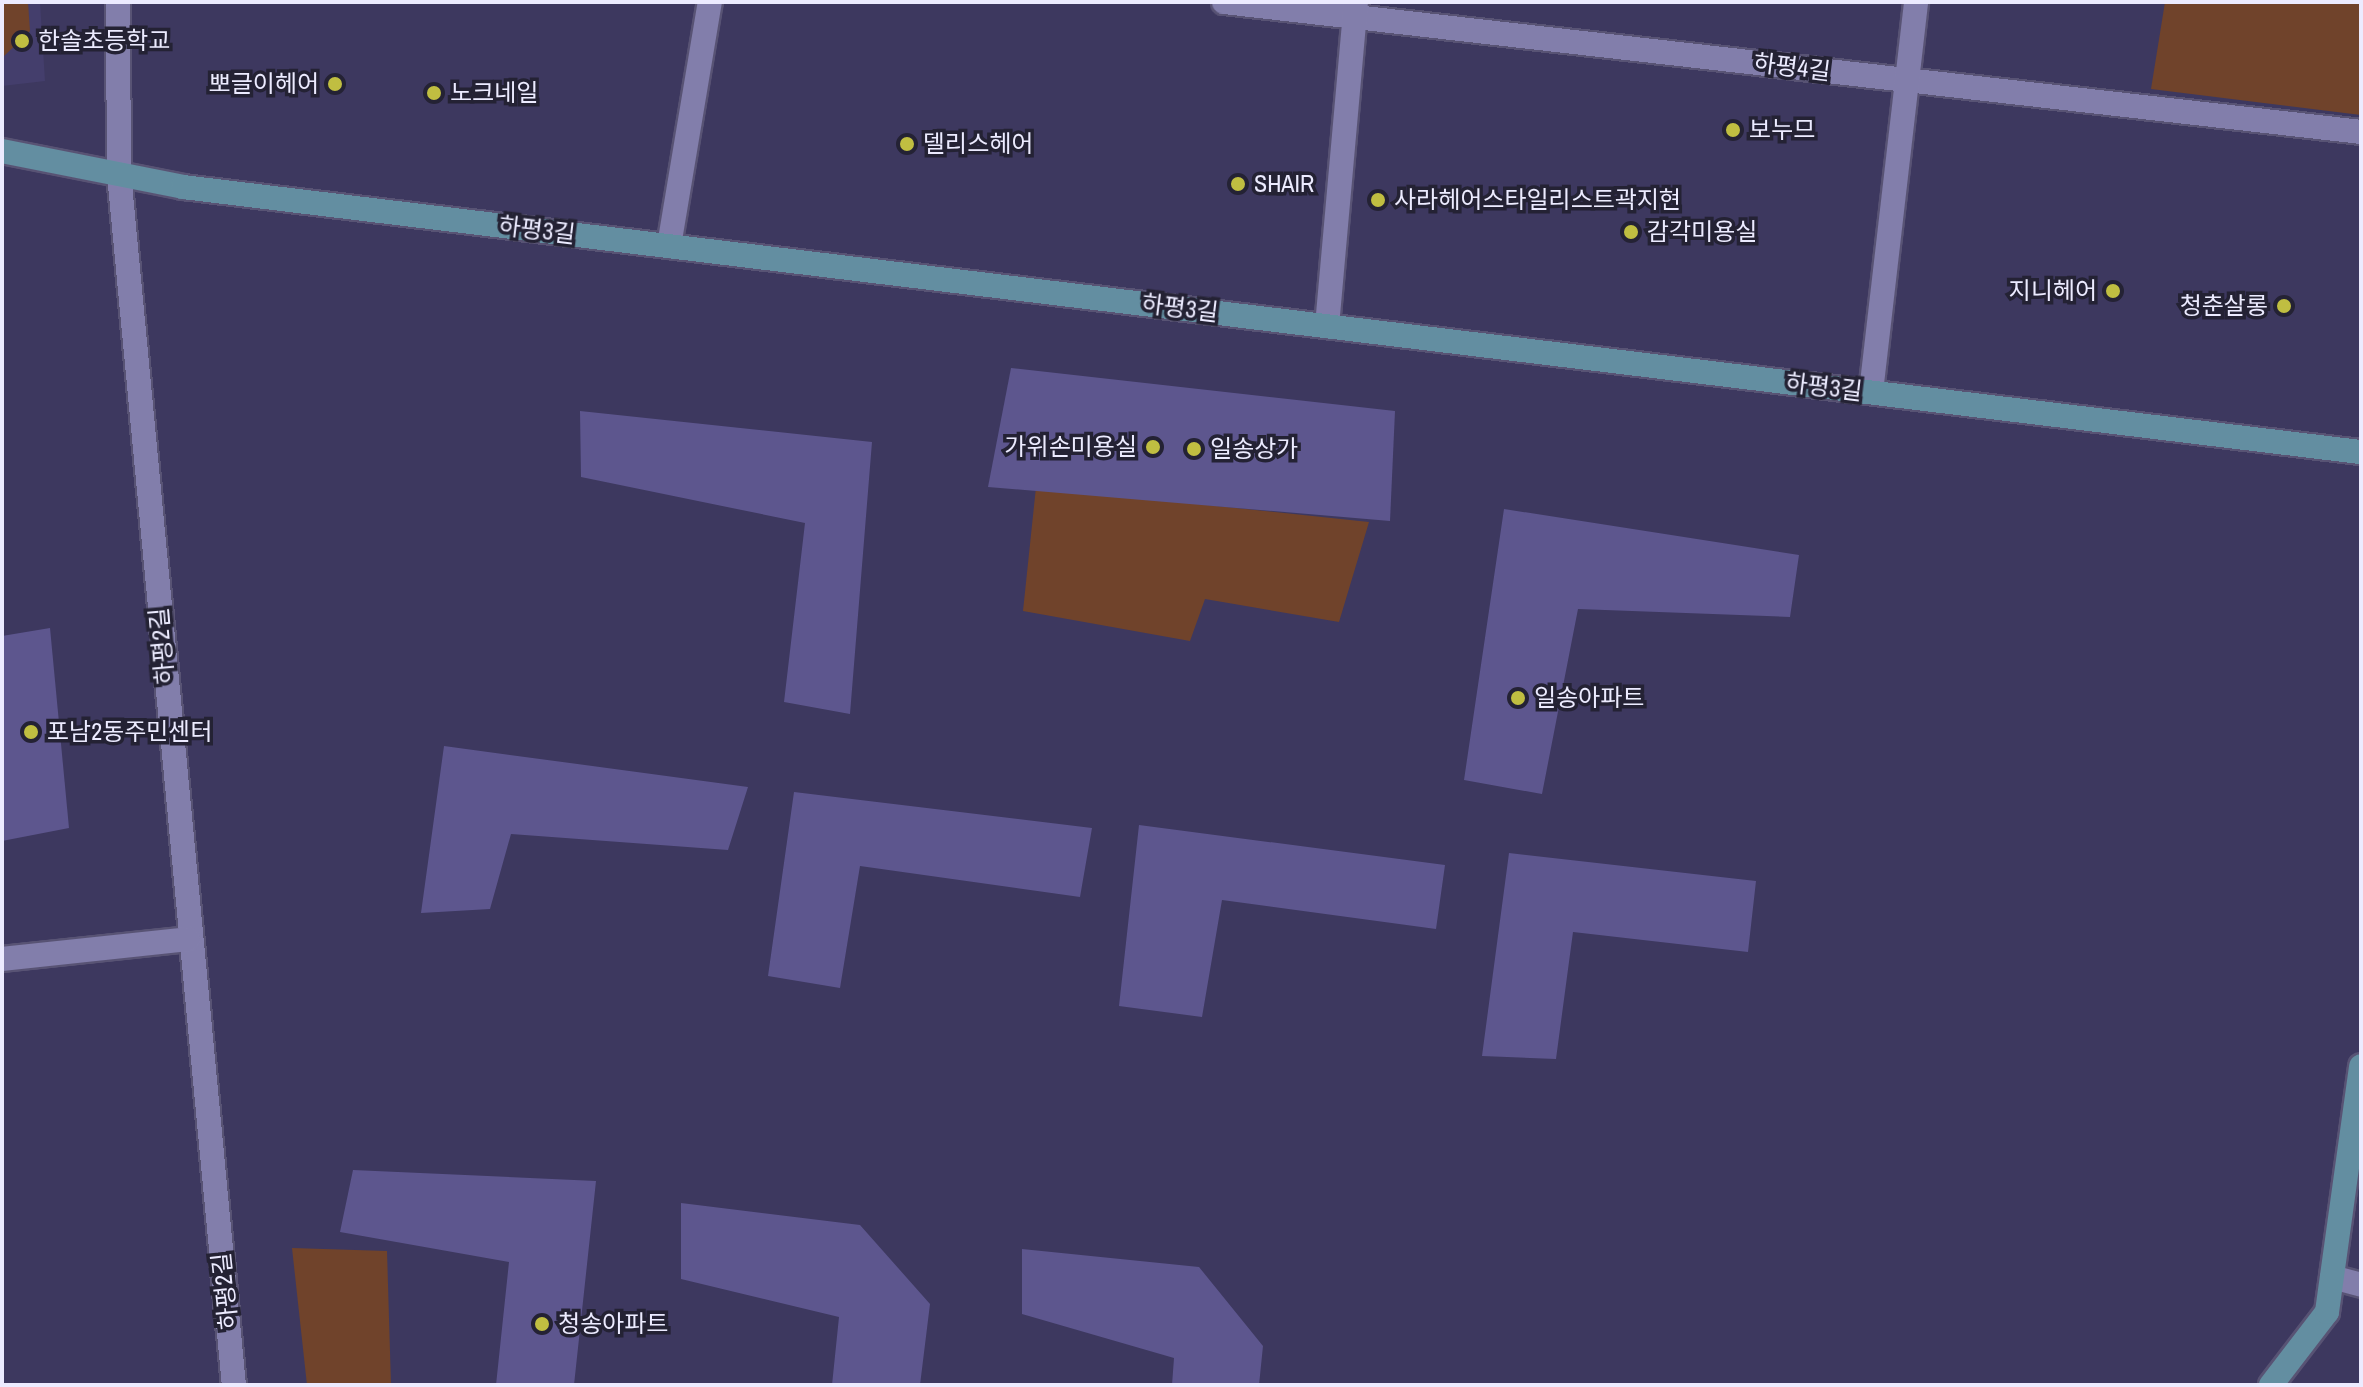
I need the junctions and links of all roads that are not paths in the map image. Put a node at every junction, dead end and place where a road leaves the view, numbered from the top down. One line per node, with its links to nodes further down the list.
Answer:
1 (118, 2): 9 (street, 하평2길)
2 (710, 2): 10 (street)
3 (1224, 2): 5 (street, 하평4길)
4 (1916, 2): 6 (street)
5 (1356, 9): 6 (street, 하평4길); 11 (street)
6 (1902, 79): 7 (street, 하평4길); 12 (street)
7 (2361, 132)
8 (2, 151): 9 (street, 하평3길)
9 (119, 174): 10 (street, 하평3길); 14 (street, 하평2길)
10 (669, 246): 11 (street, 하평3길)
11 (1327, 326): 12 (street, 하평3길)
12 (1871, 392): 13 (street, 하평3길)
13 (2361, 452)
14 (188, 939): 15 (street); 20 (street, 하평2길)
15 (2, 959)
16 (2361, 1066): 17 (street)
17 (2332, 1277): 18 (street); 19 (street)
18 (2361, 1285)
19 (2281, 1381)
20 (234, 1385)

